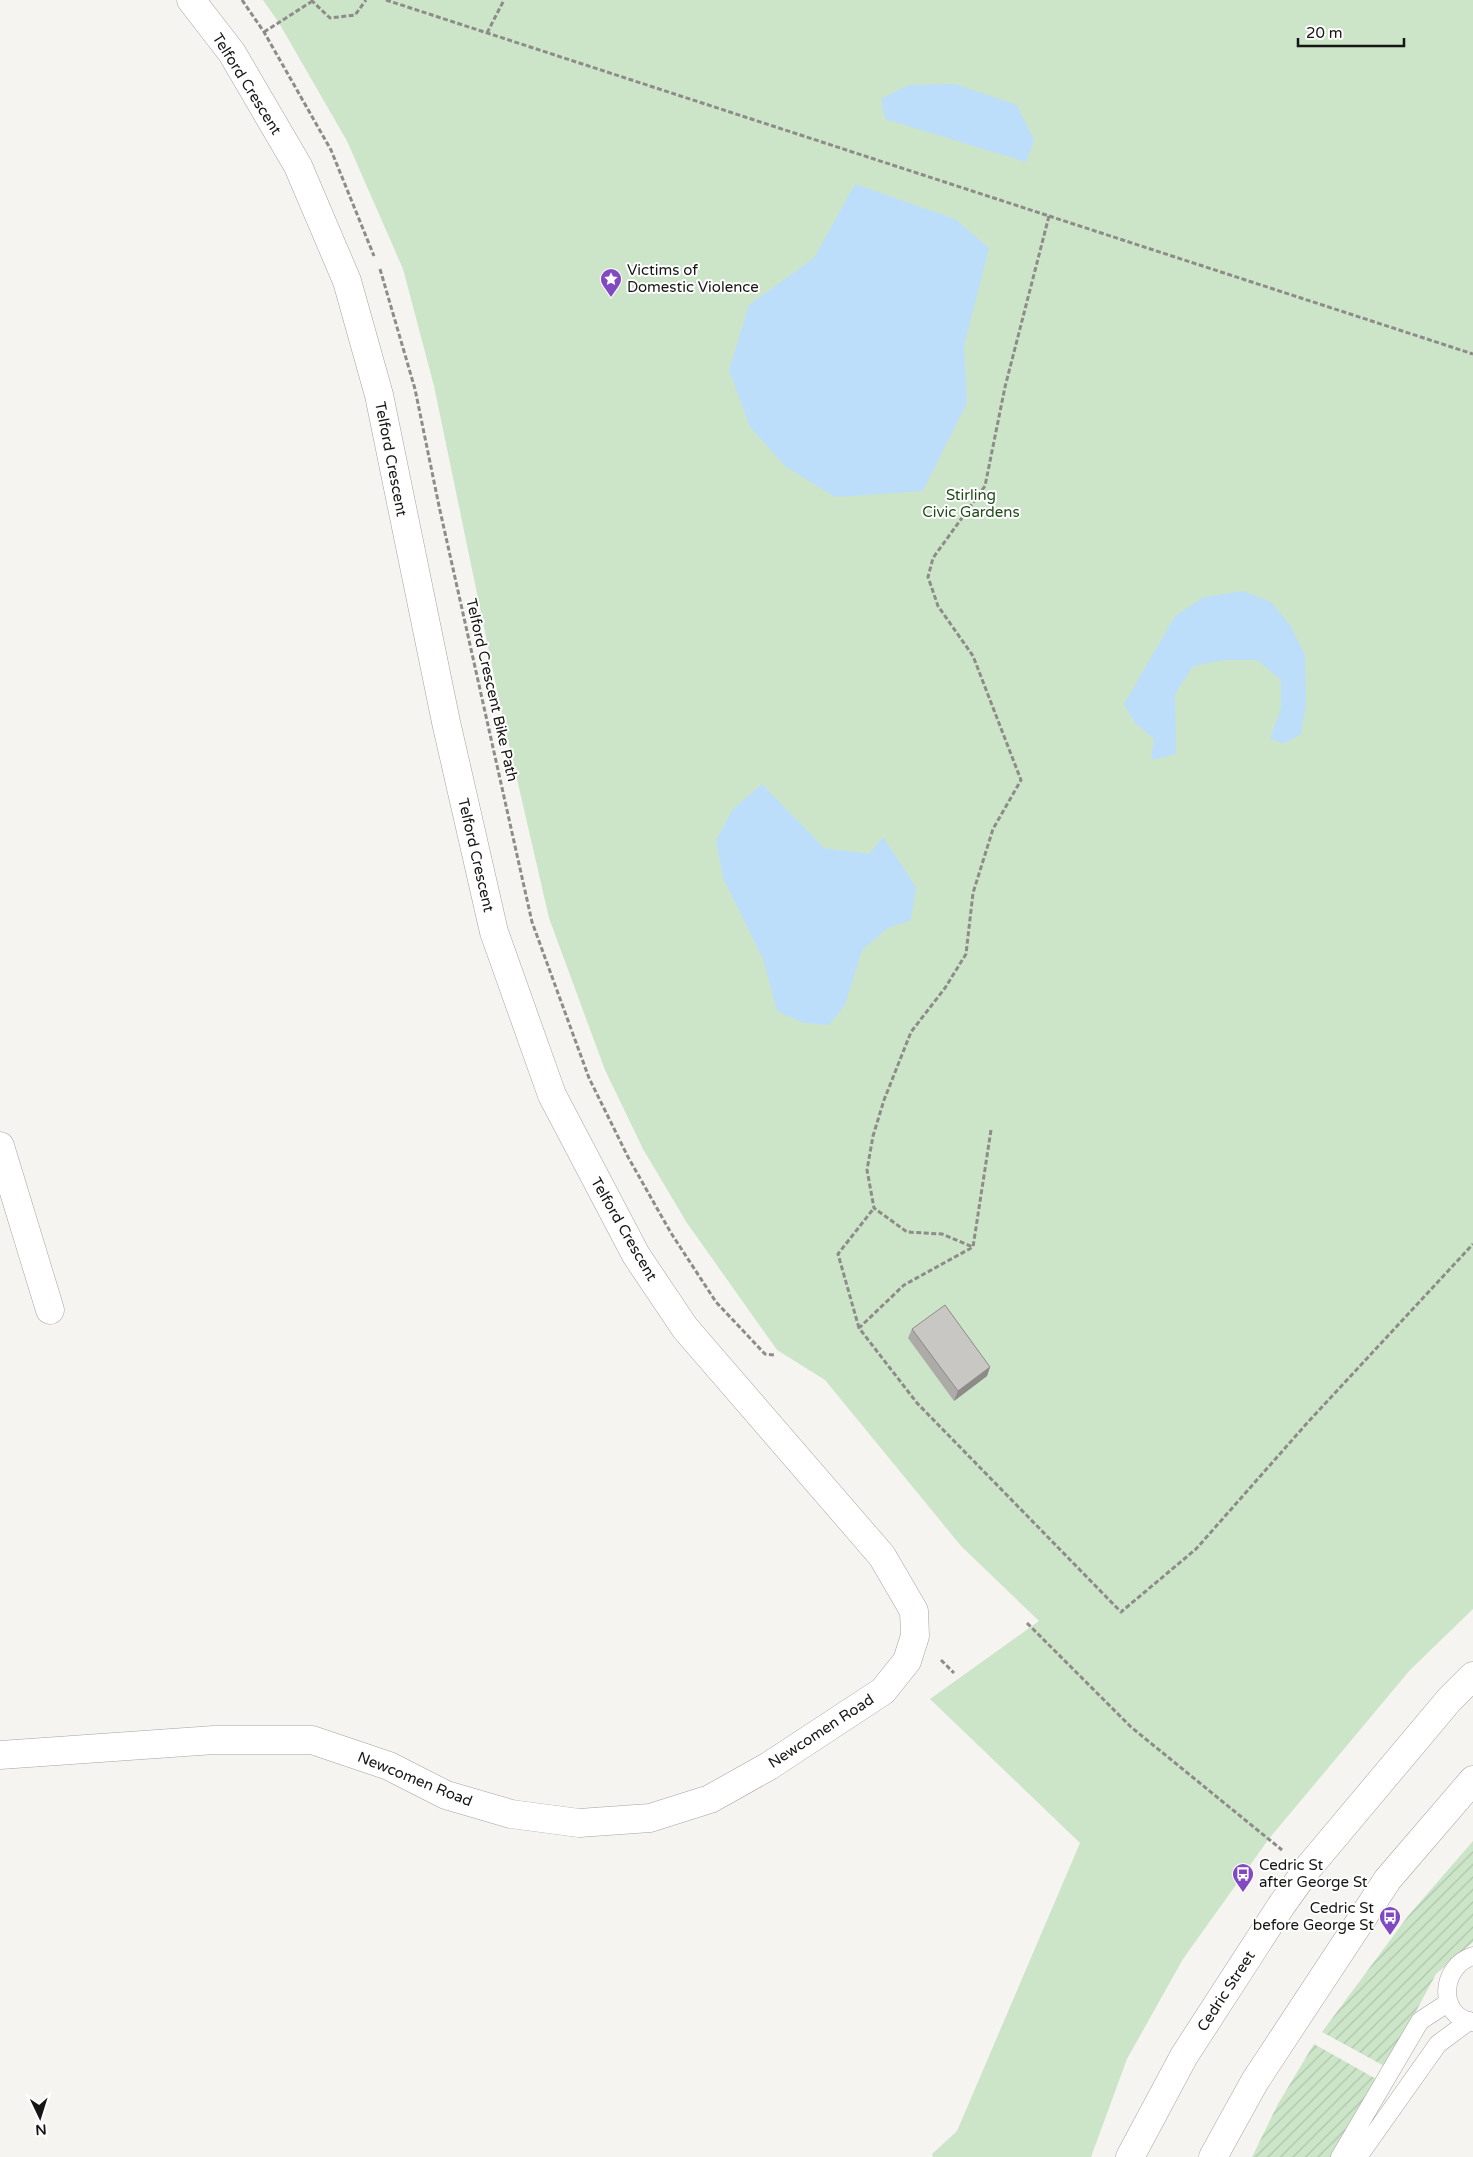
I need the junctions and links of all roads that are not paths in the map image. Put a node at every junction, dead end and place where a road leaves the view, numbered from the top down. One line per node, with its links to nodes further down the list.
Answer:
1 (191, 0): 4 (street, Telford Crescent)
2 (0, 1146): 3 (street)
3 (50, 1310)
4 (914, 1636): 6 (street, Newcomen Road)
5 (1473, 1676): 11 (street, Cedric Street)
6 (0, 1755)
7 (1473, 1780): 12 (street)
8 (1473, 1956): 9 (lane)
9 (1449, 2002): 10 (lane); 13 (lane)
10 (1471, 2022): 14 (lane)
11 (1130, 2157)
12 (1213, 2157)
13 (1340, 2157)
14 (1358, 2157)

